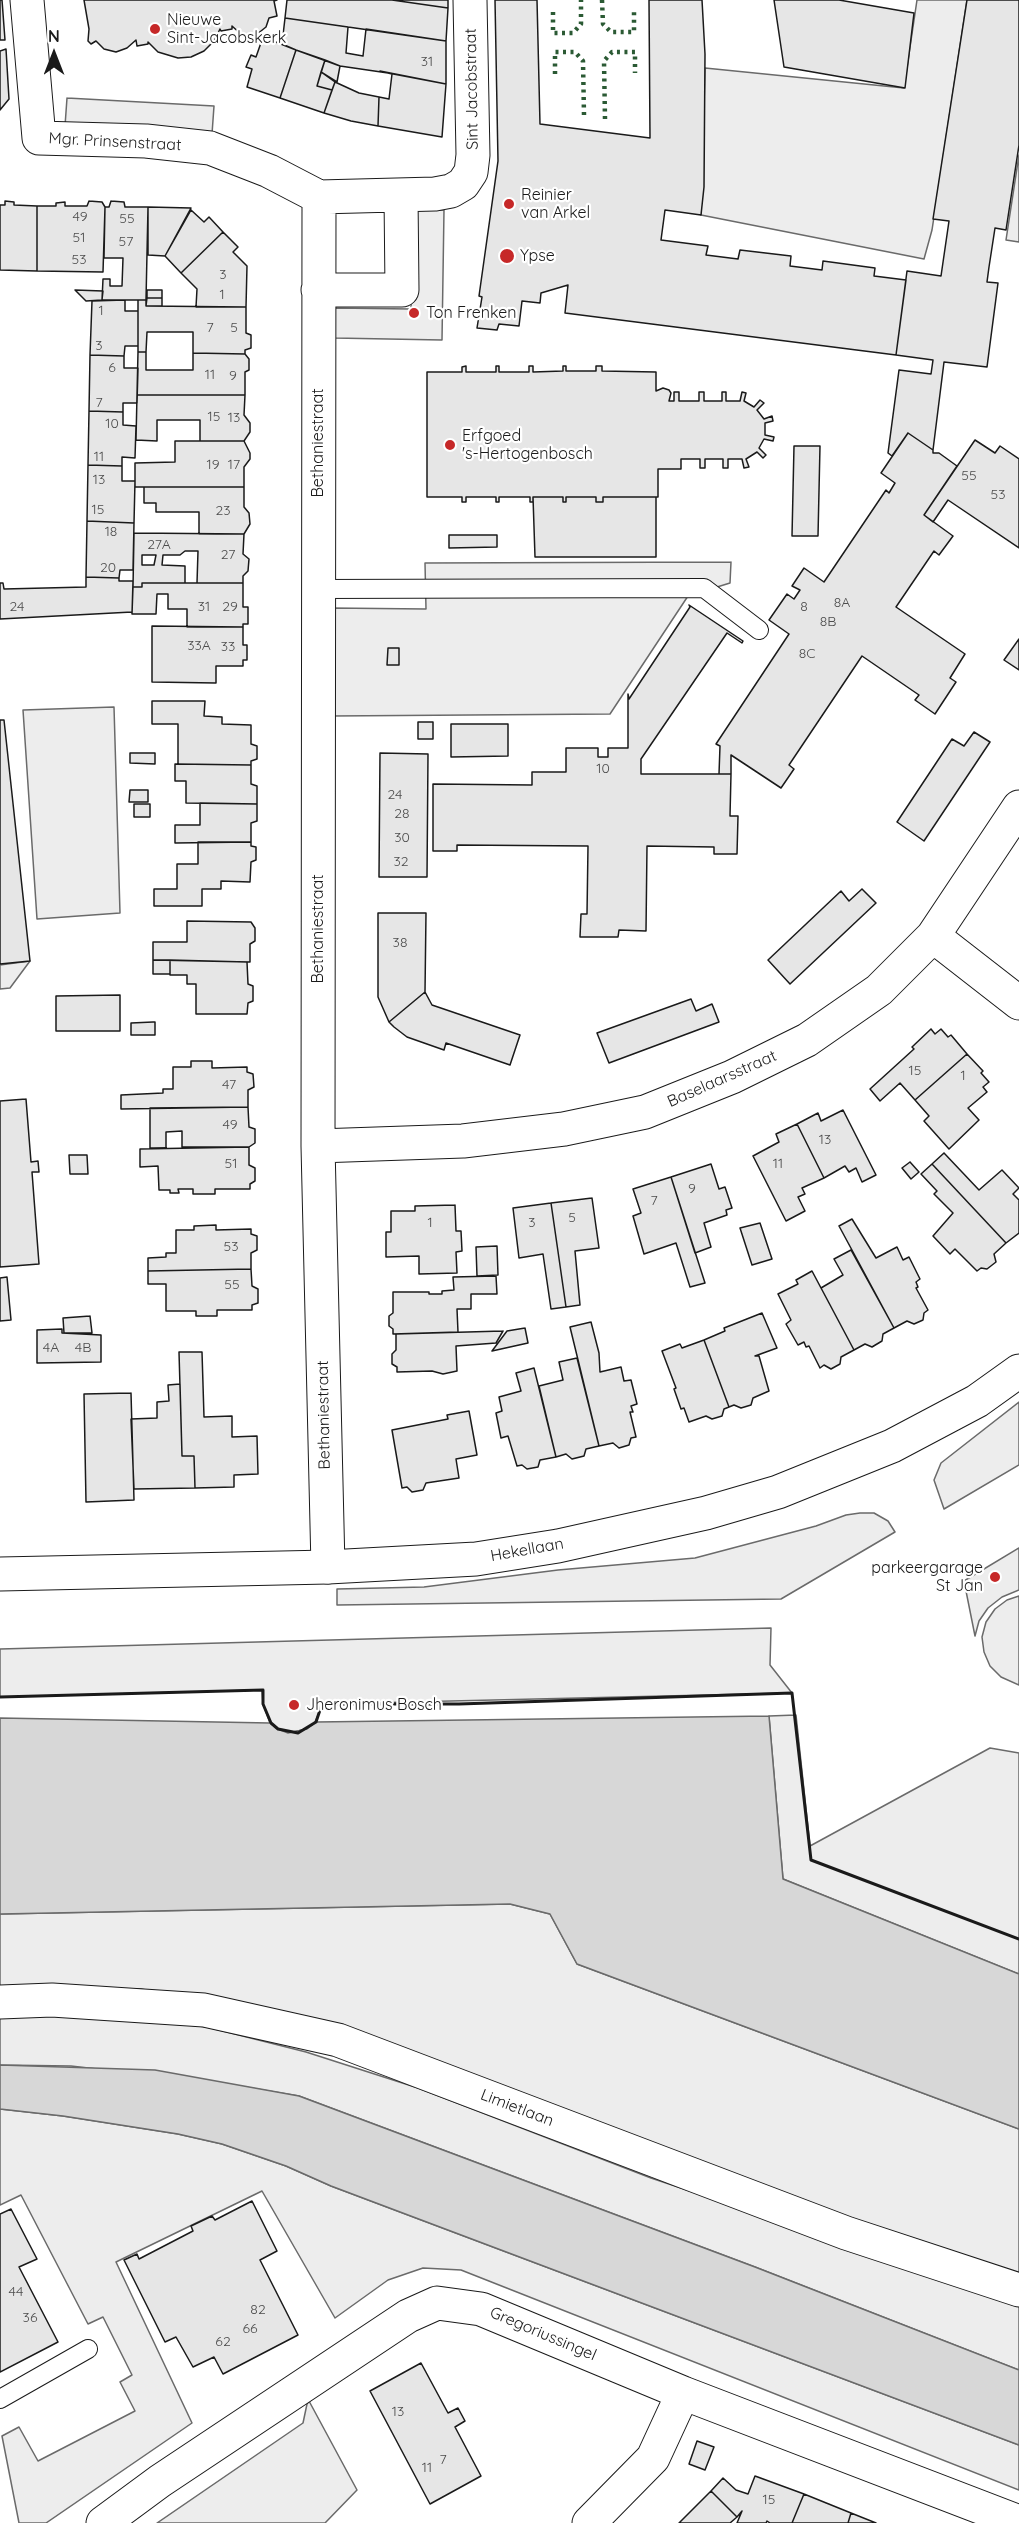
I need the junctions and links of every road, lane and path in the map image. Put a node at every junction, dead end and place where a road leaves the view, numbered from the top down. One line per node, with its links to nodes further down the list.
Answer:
1 (27, 0): 4 (street, Mgr. Prinsenstraat)
2 (470, 0): 3 (street, Sint Jacobstraat)
3 (401, 196): 4 (street); 5 (street)
4 (319, 197): 5 (street, Bethaniestraat)
5 (318, 290): 6 (street, Bethaniestraat)
6 (318, 589): 7 (lane); 11 (street, Bethaniestraat)
7 (759, 630)
8 (1019, 807): 9 (street, Baselaarsstraat)
9 (933, 936): 10 (street); 11 (street, Baselaarsstraat)
10 (1019, 1003)
11 (318, 1146): 13 (street, Bethaniestraat)
12 (1019, 1371): 13 (street, Hekellaan)
13 (328, 1567): 14 (street, Hekellaan)
14 (0, 1574)
15 (0, 2002): 16 (street, Limietlaan)
16 (1019, 2290)
17 (88, 2349): 19 (lane)
18 (683, 2393): 20 (street, Gregoriussingel); 21 (street, Gregoriussingel); 22 (street)
19 (0, 2399)
20 (1019, 2522)
21 (102, 2523)
22 (589, 2523)

